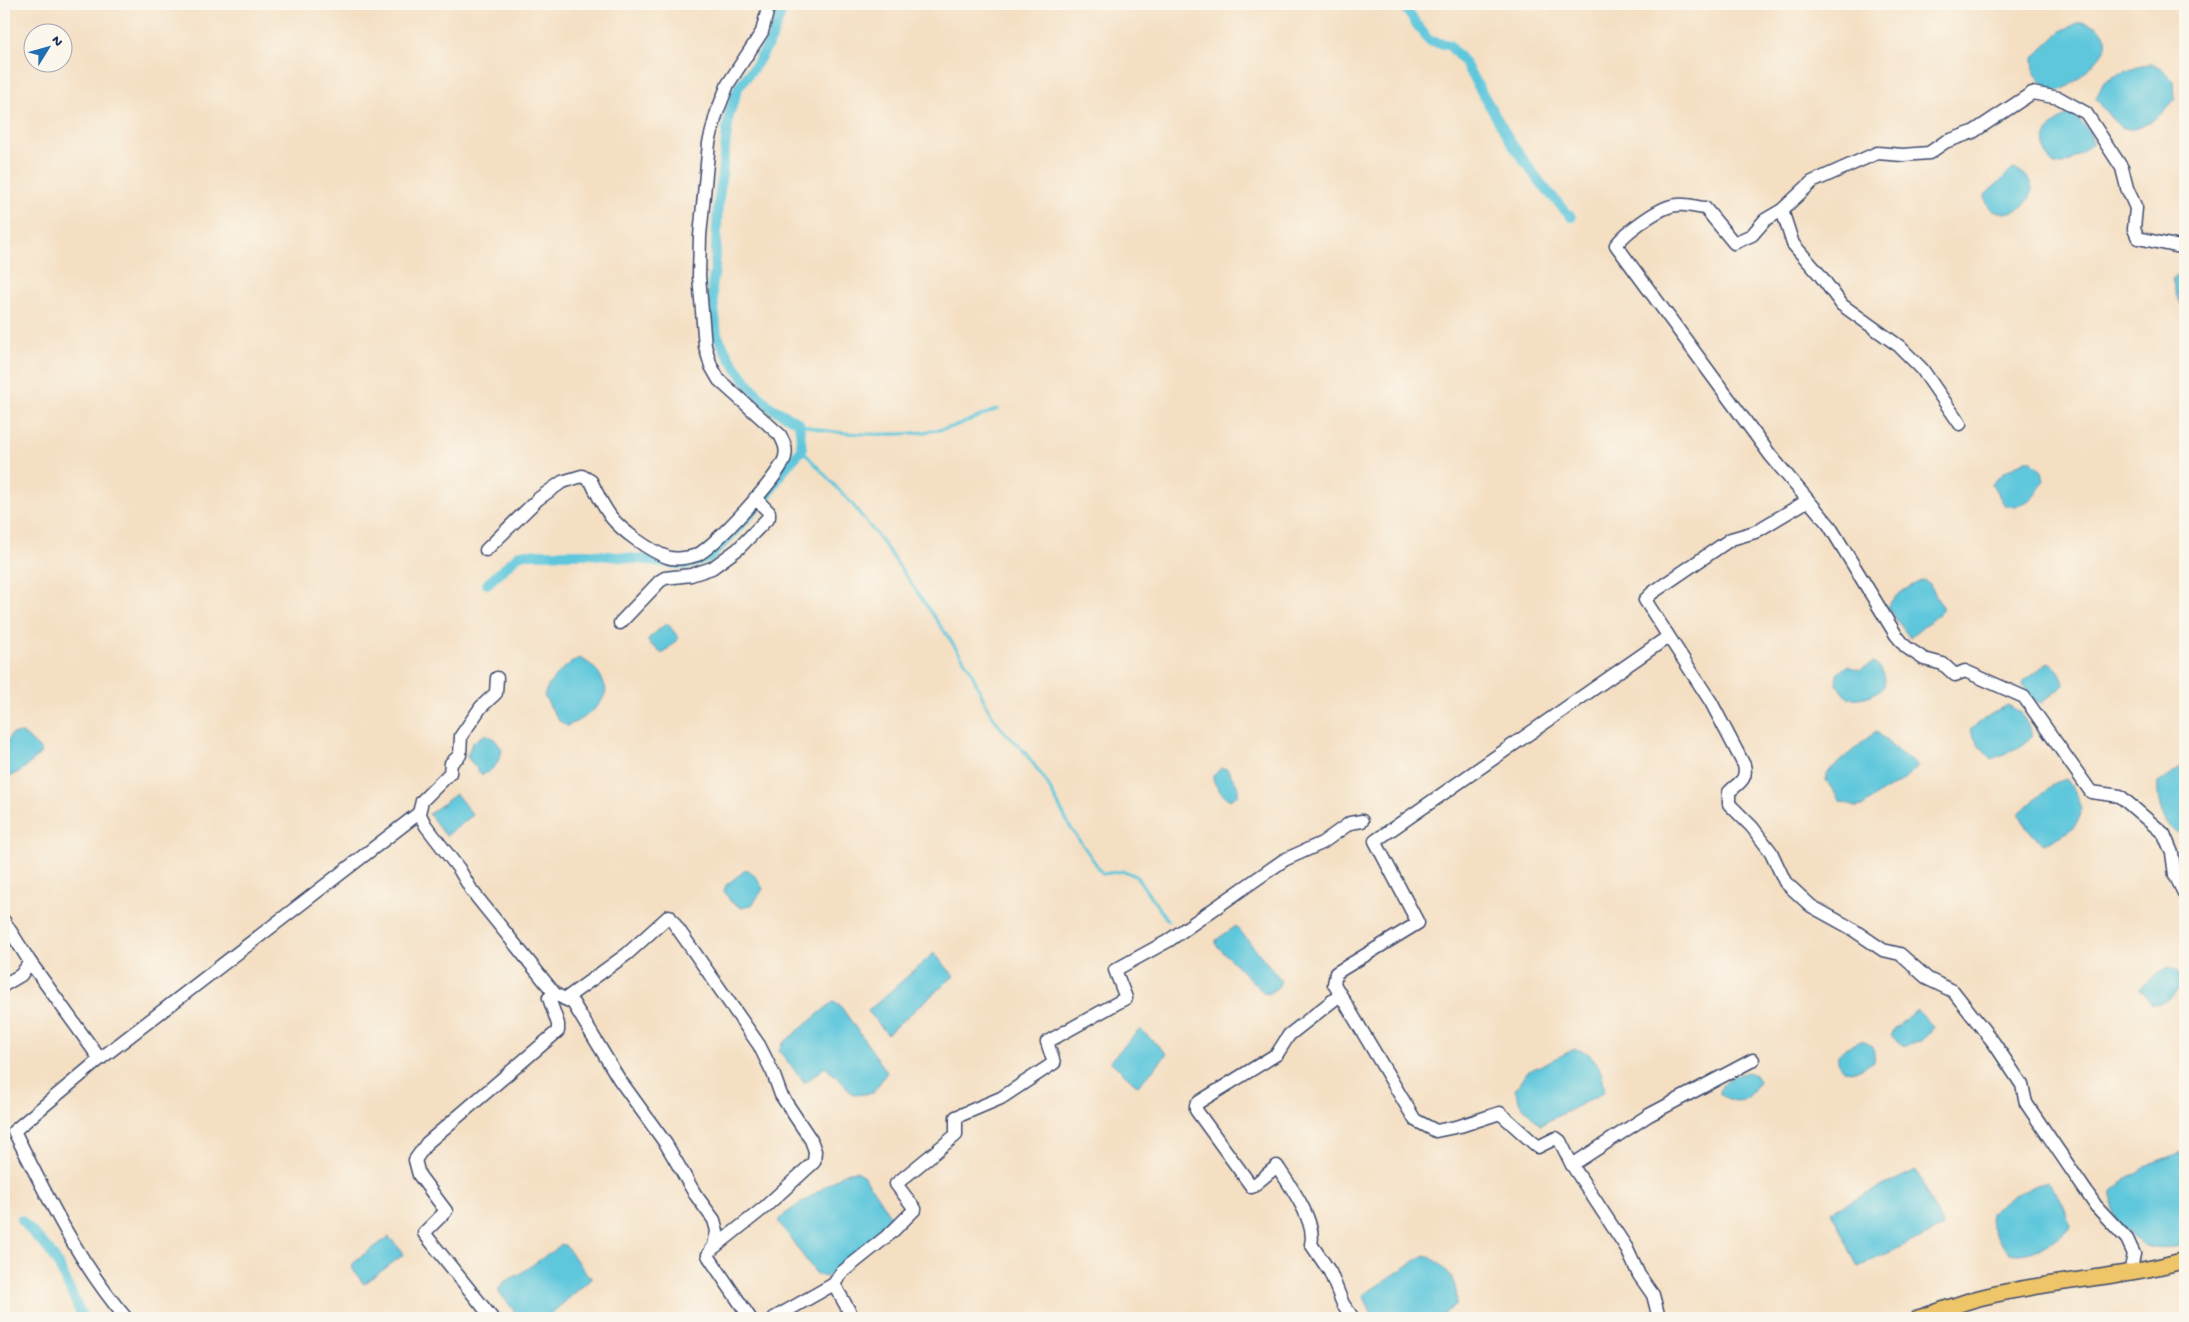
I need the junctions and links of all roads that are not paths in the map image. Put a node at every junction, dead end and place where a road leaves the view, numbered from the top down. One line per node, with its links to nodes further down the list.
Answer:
1 (769, 4): 5 (street)
2 (1782, 210): 3 (street); 4 (street); 6 (street)
3 (2185, 248)
4 (1960, 424)
5 (755, 498): 7 (street); 8 (street)
6 (1807, 501): 9 (street); 13 (street)
7 (486, 550)
8 (620, 623)
9 (1667, 634): 17 (street); 25 (street)
10 (497, 678): 11 (street)
11 (419, 813): 18 (street); 19 (street)
12 (1362, 822): 26 (street)
13 (2185, 895)
14 (4, 921): 15 (street)
15 (30, 962): 16 (street); 19 (street)
16 (4, 985)
17 (1340, 995): 22 (street); 32 (street)
18 (560, 997): 23 (street); 23 (street); 28 (street)
19 (100, 1059): 21 (street)
20 (1753, 1060): 22 (street)
21 (9, 1131): 27 (street)
22 (1572, 1165): 33 (street)
23 (711, 1250): 29 (street)
24 (2185, 1260): 25 (main road)
25 (2130, 1273): 34 (main road)
26 (834, 1284): 30 (street); 31 (street)
27 (126, 1318)
28 (492, 1318)
29 (750, 1318)
30 (774, 1318)
31 (853, 1318)
32 (1353, 1318)
33 (1659, 1318)
34 (1918, 1318)

